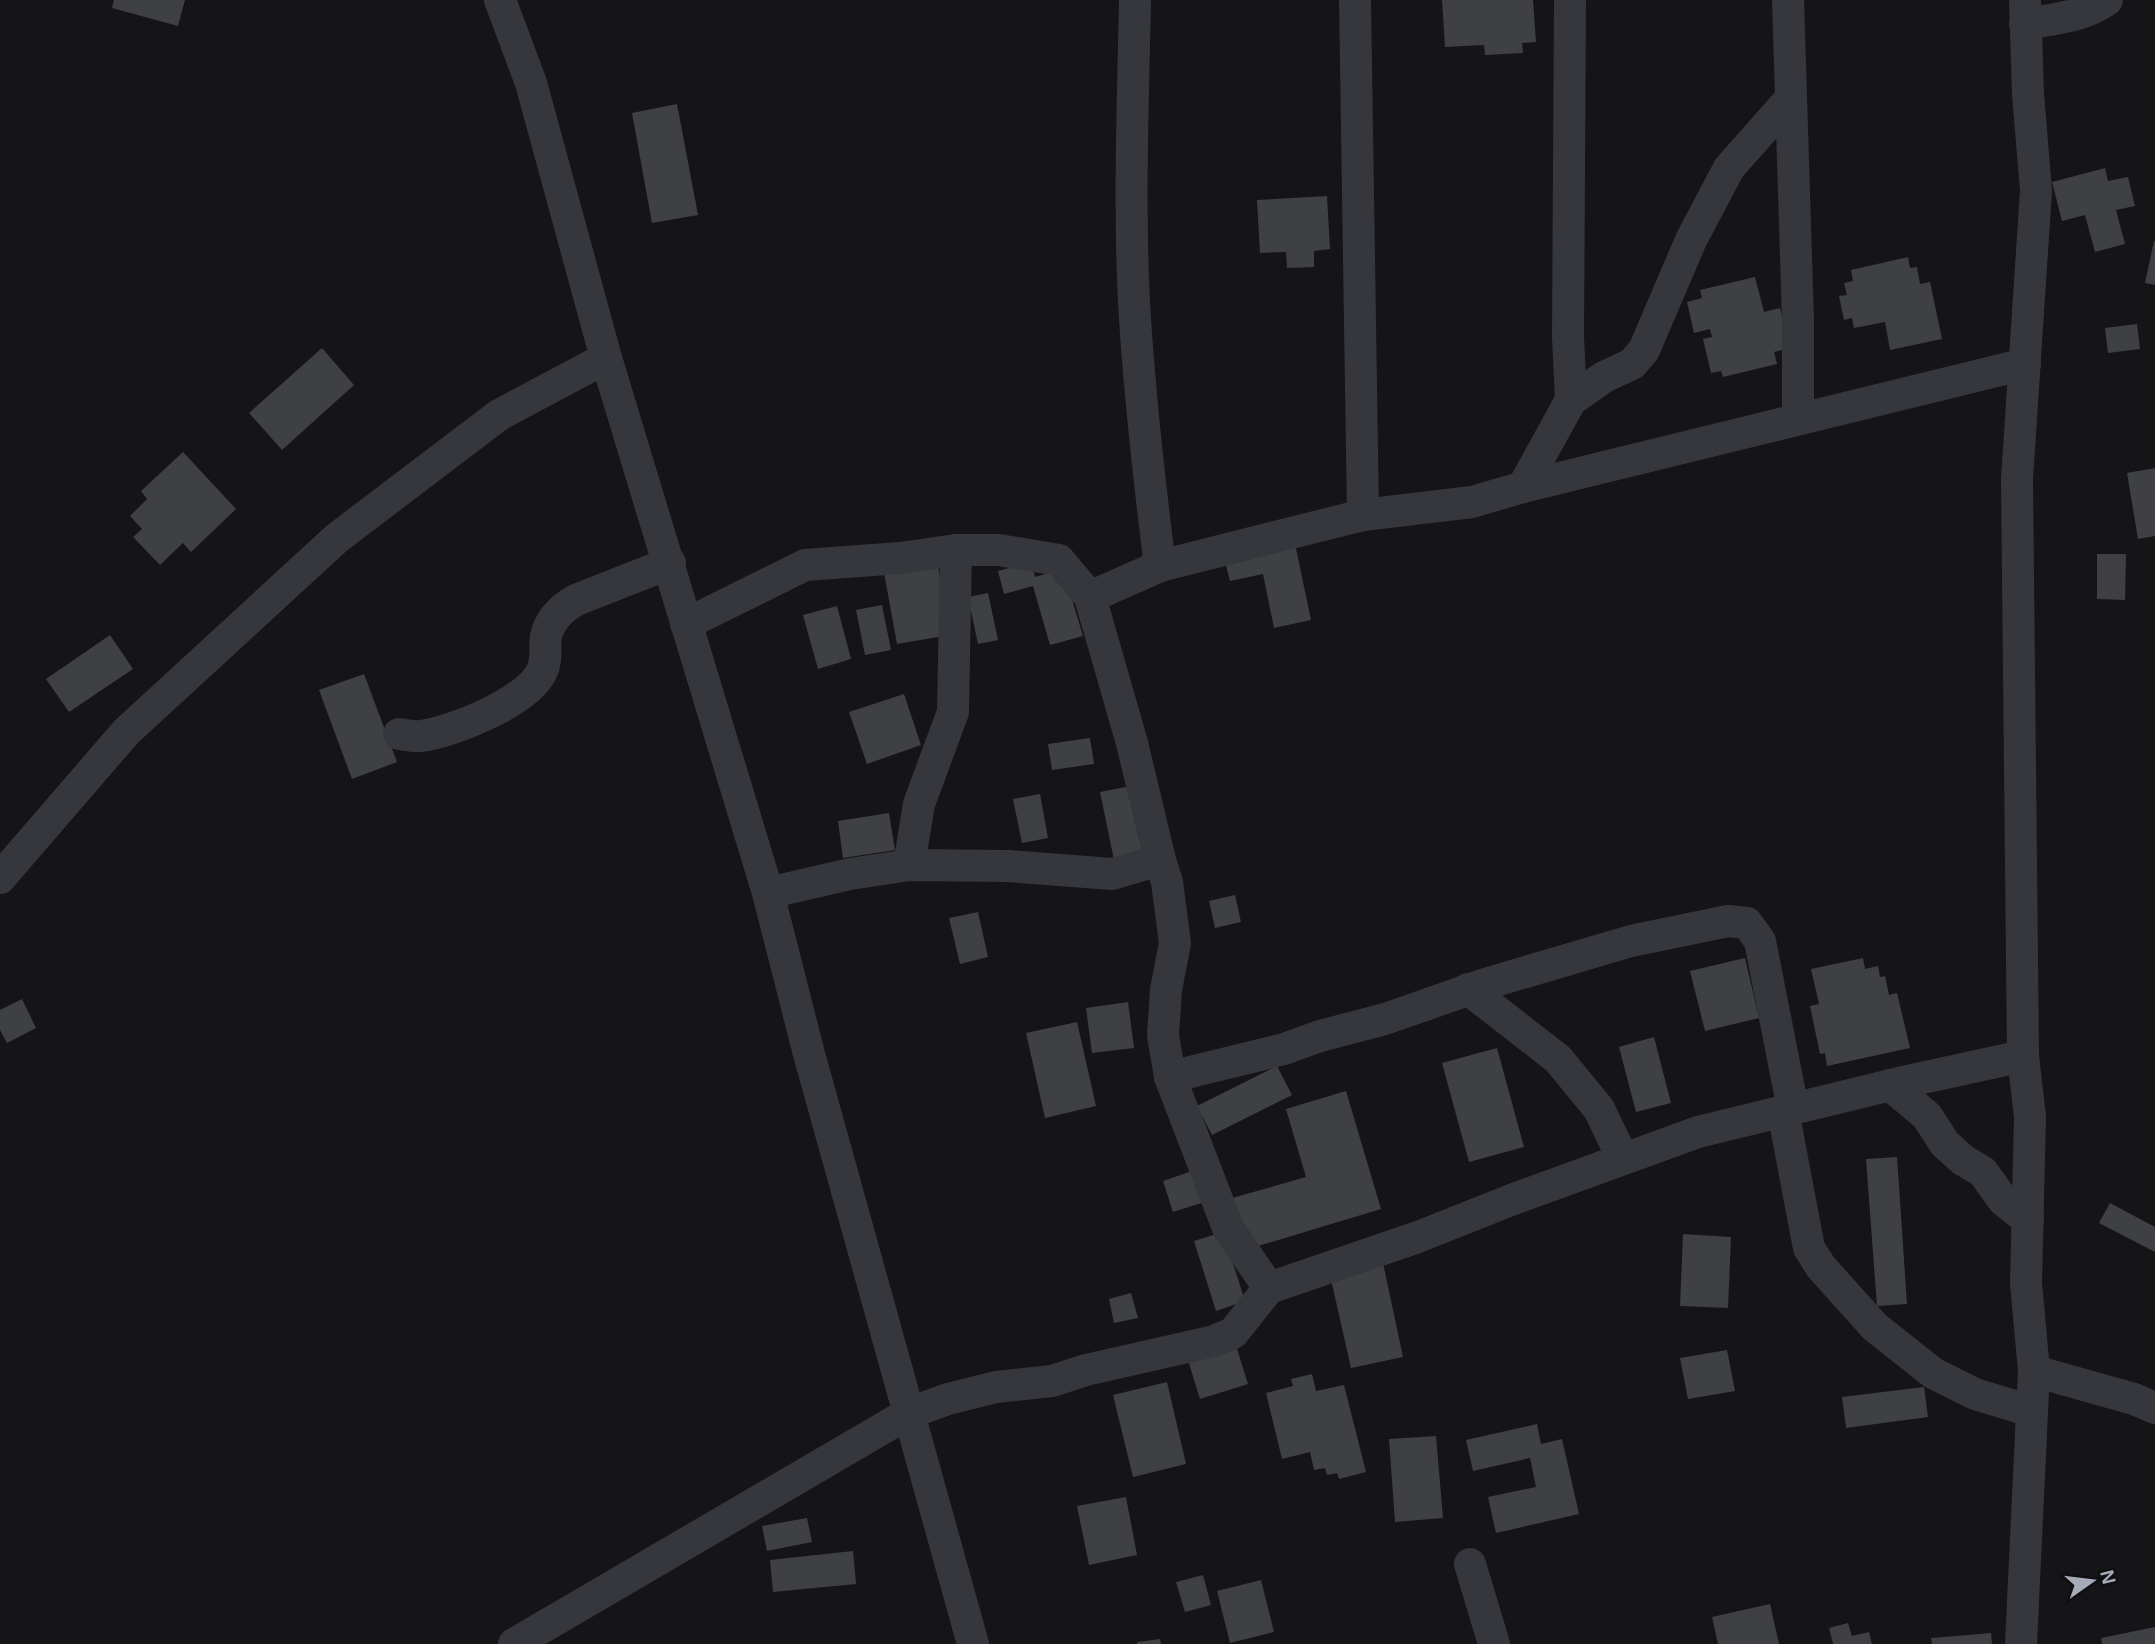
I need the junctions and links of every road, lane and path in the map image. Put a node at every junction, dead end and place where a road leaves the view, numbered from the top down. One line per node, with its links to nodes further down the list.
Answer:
1 (500, 0): 9 (street)
2 (1135, 0): 17 (street)
3 (1354, 0): 14 (street)
4 (1570, 0): 11 (street)
5 (1788, 0): 8 (street)
6 (2107, 0): 7 (street)
7 (2025, 12): 10 (street)
8 (1791, 97): 11 (street); 12 (street)
9 (606, 358): 16 (street); 23 (street)
10 (2025, 364): 12 (street); 26 (street)
11 (1571, 400): 13 (street)
12 (1798, 419): 13 (street)
13 (1523, 487): 14 (street)
14 (1363, 514): 17 (street)
15 (956, 550): 18 (street); 19 (street); 22 (street)
16 (670, 563): 19 (street); 20 (street)
17 (1160, 566): 18 (street)
18 (1090, 597): 21 (street)
19 (685, 624): 24 (street)
20 (399, 734)
21 (1160, 860): 22 (street); 27 (street)
22 (909, 865): 24 (street)
23 (0, 878)
24 (768, 893): 36 (street)
25 (1468, 989): 27 (street); 29 (street); 30 (street)
26 (2024, 1056): 28 (street); 31 (street)
27 (1170, 1077): 32 (street)
28 (1890, 1085): 29 (street); 31 (street)
29 (1788, 1110): 30 (street); 35 (street)
30 (1623, 1159): 32 (street)
31 (2028, 1220): 33 (street)
32 (1269, 1288): 36 (street)
33 (2034, 1371): 34 (street); 35 (street)
34 (2155, 1408)
35 (2031, 1411): 41 (street)
36 (909, 1413): 38 (street); 39 (street)
37 (1470, 1564): 40 (street)
38 (530, 1639)
39 (973, 1644)
40 (1494, 1644)
41 (2021, 1644)

